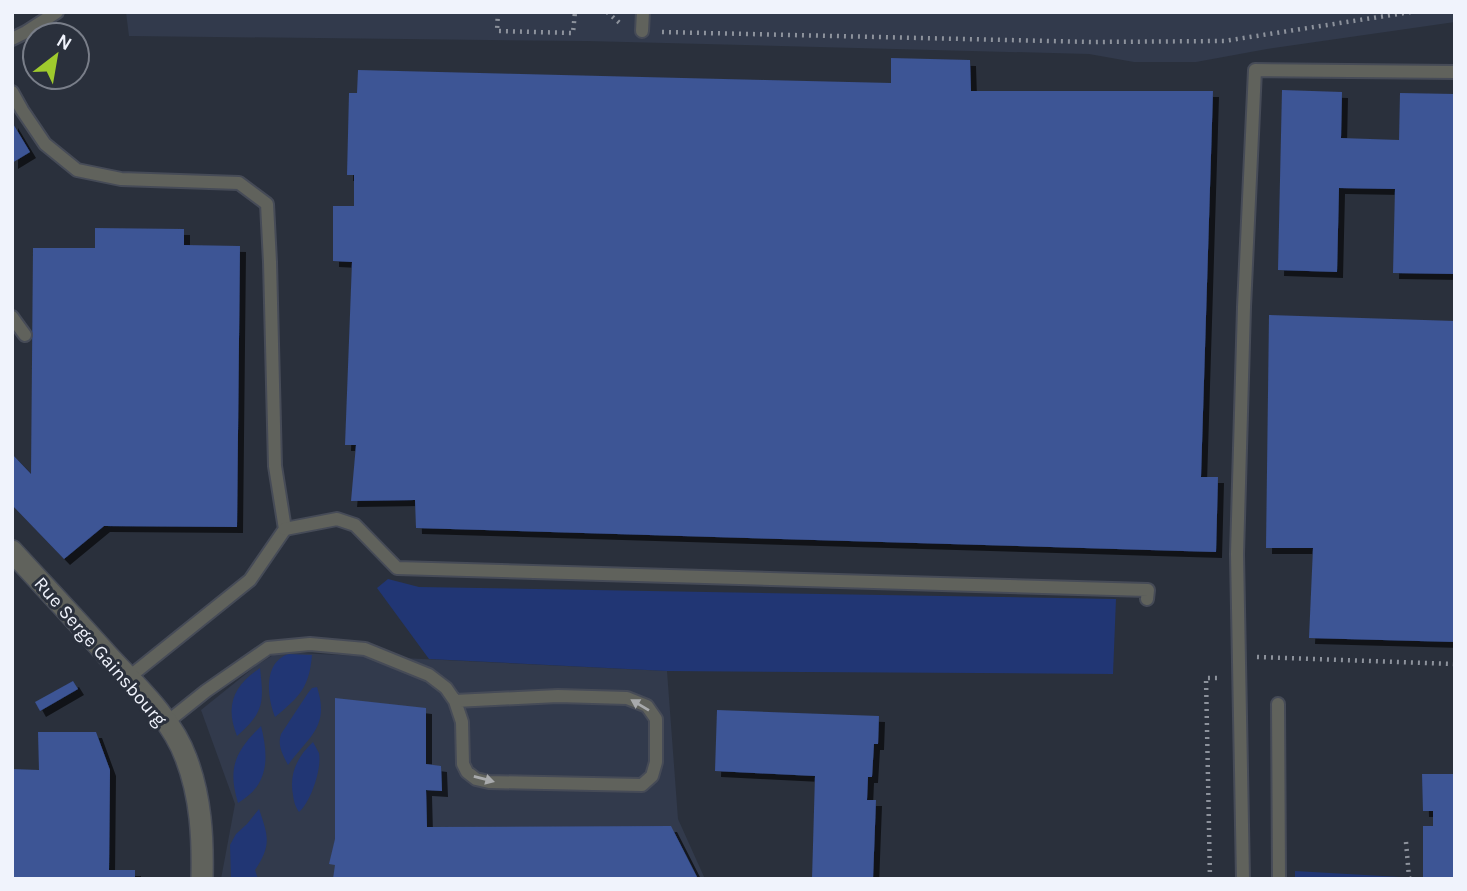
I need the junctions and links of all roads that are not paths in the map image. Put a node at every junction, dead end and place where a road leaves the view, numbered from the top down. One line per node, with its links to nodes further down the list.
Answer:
1 (57, 12): 4 (lane)
2 (643, 12): 3 (lane)
3 (642, 32)
4 (12, 38)
5 (1455, 72): 17 (lane)
6 (12, 92): 9 (lane)
7 (12, 317): 8 (lane)
8 (25, 335)
9 (285, 529): 11 (lane); 12 (lane)
10 (12, 551): 12 (street, Rue Serge Gainsbourg)
11 (1147, 599)
12 (128, 678): 15 (street, Rue Serge Gainsbourg)
13 (455, 701): 13 (lane, one-way to 13); 15 (lane)
14 (1278, 704): 18 (lane)
15 (166, 723): 16 (street, Rue Serge Gainsbourg)
16 (202, 879)
17 (1243, 879)
18 (1279, 879)

